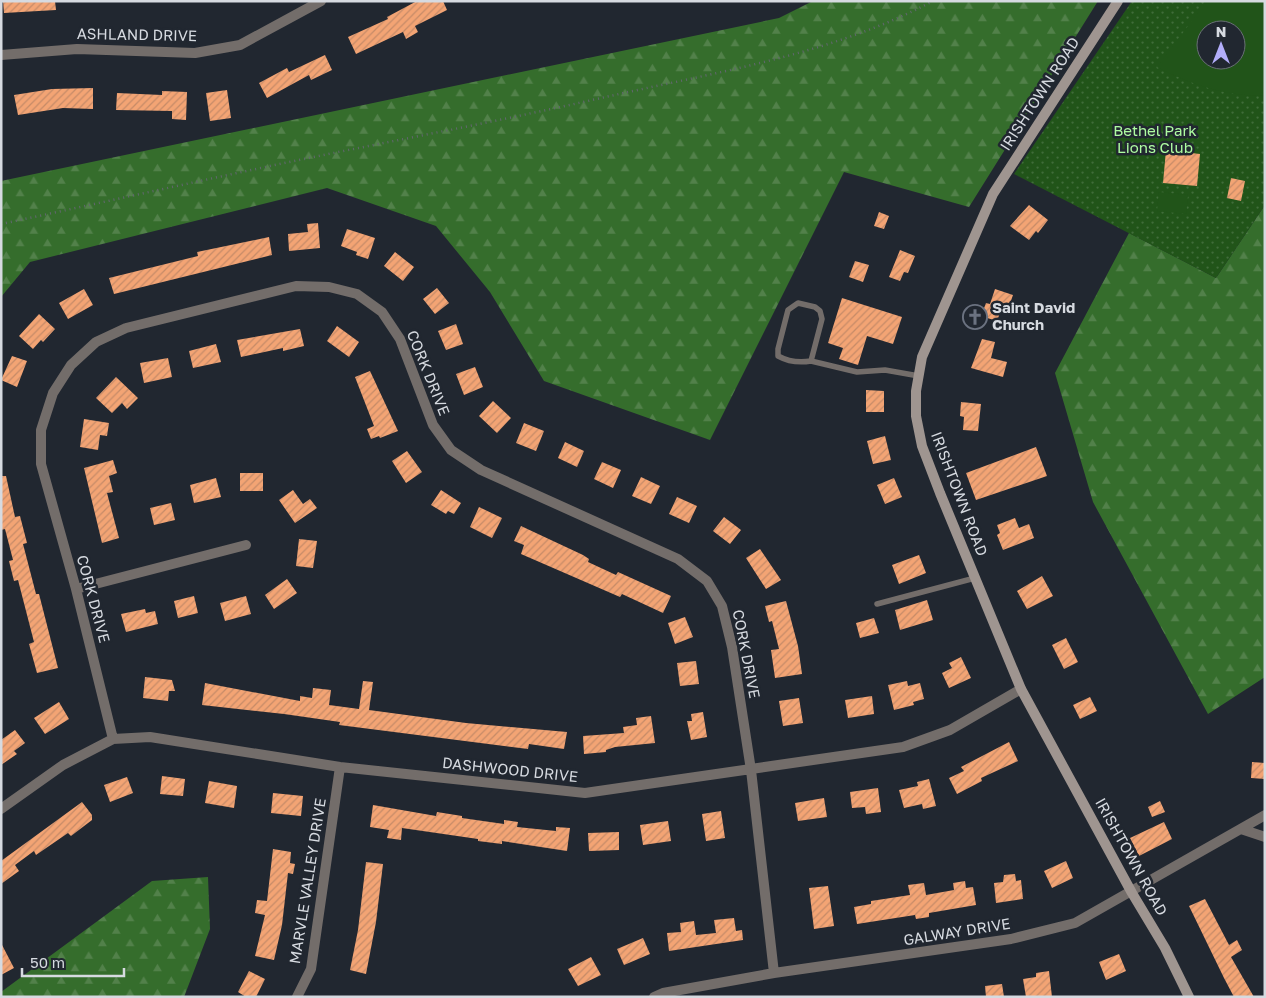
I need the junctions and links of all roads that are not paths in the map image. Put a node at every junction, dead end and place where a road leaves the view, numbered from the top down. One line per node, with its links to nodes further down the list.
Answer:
1 (321, 1): 3 (street, ASHLAND DRIVE)
2 (1118, 1): 5 (street, IRISHTOWN ROAD)
3 (1, 55)
4 (811, 361): 4 (lane); 5 (lane)
5 (919, 376): 7 (street, IRISHTOWN ROAD)
6 (246, 545): 8 (street)
7 (975, 578): 9 (lane); 10 (street, IRISHTOWN ROAD)
8 (76, 589): 11 (street, CORK DRIVE); 13 (street, CORK DRIVE)
9 (877, 604)
10 (1021, 689): 13 (street, DASHWOOD DRIVE); 18 (street, IRISHTOWN ROAD)
11 (113, 738): 12 (street, DASHWOOD DRIVE); 14 (street, DASHWOOD DRIVE)
12 (340, 767): 13 (street, DASHWOOD DRIVE); 20 (street, MARVLE VALLEY DRIVE)
13 (751, 770): 19 (street, CORK DRIVE)
14 (1, 810)
15 (1265, 815): 16 (street, GALWAY DRIVE)
16 (1241, 829): 17 (street); 18 (street, GALWAY DRIVE)
17 (1265, 837)
18 (1132, 893): 19 (street, GALWAY DRIVE); 22 (street, IRISHTOWN ROAD)
19 (774, 973): 21 (street, GALWAY DRIVE)
20 (297, 997)
21 (654, 997)
22 (1188, 997)

